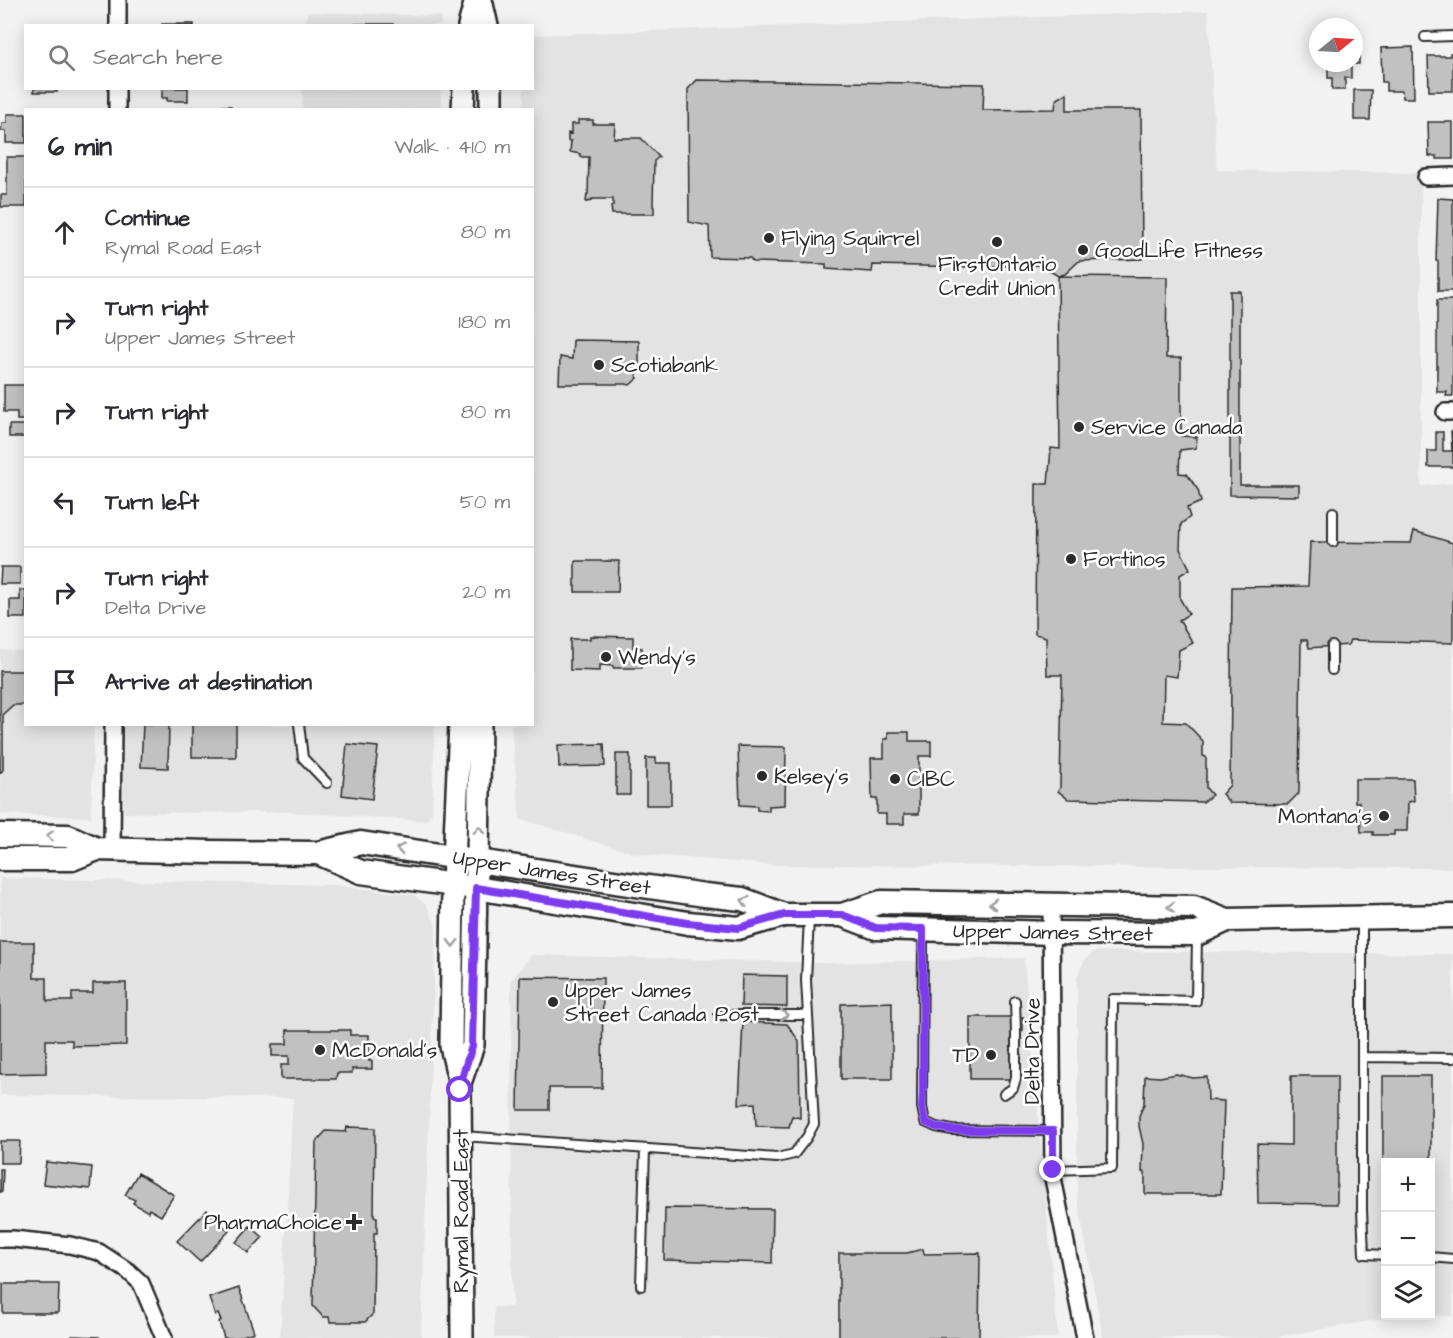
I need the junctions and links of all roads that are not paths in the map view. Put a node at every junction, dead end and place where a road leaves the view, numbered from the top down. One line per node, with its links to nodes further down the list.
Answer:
1 (118, 0): 4 (street)
2 (476, 0): 5 (main road)
3 (481, 0): 6 (main road)
4 (118, 24)
5 (470, 24)
6 (487, 24)
7 (1453, 36): 8 (lane)
8 (1425, 37)
9 (117, 90): 12 (street)
10 (464, 90): 13 (main road)
11 (490, 90): 14 (main road)
12 (117, 108)
13 (463, 108)
14 (491, 108)
15 (1453, 176): 16 (street)
16 (1426, 177)
17 (1333, 512): 18 (lane)
18 (1333, 542)
19 (1332, 646): 20 (lane)
20 (1332, 670)
21 (113, 726): 27 (street)
22 (299, 726): 25 (lane)
23 (460, 726): 29 (main road, Rymal Road East)
24 (480, 726): 31 (main road, Rymal Road East, one-way to 24)
25 (327, 783)
26 (0, 835): 27 (main road, Upper James Street, one-way to 26)
27 (105, 849): 28 (main road, Upper James Street); 30 (main road, Upper James Street)
28 (318, 853): 29 (main road, Upper James Street, one-way to 28); 32 (main road, Upper James Street)
29 (455, 858): 31 (main road, Upper James Street); 32 (main road, Rymal Road East)
30 (0, 859)
31 (478, 860): 33 (main road, Rymal Road East); 35 (main road, Upper James Street, one-way to 31)
32 (453, 885): 33 (main road, Upper James Street); 49 (main road, Rymal Road East, one-way to 49)
33 (476, 888): 35 (main road, Upper James Street); 49 (main road, Rymal Road East)
34 (1051, 905): 37 (main road, Upper James Street, one-way to 37); 40 (main road, Upper James Street, one-way to 34); 42 (street, Delta Drive)
35 (784, 915): 36 (main road, Upper James Street)
36 (809, 915): 37 (main road, Upper James Street); 46 (lane)
37 (842, 915): 41 (main road, Upper James Street)
38 (1453, 916): 39 (main road, Upper James Street)
39 (1362, 918): 40 (main road, Upper James Street); 47 (lane)
40 (1227, 920): 43 (main road, Upper James Street)
41 (923, 929): 42 (main road, Upper James Street); 51 (lane)
42 (1052, 933): 43 (main road, Upper James Street); 51 (street, Delta Drive)
43 (1197, 934): 54 (lane)
44 (1015, 1001): 50 (lane)
45 (719, 1015): 46 (lane, one-way to 46)
46 (808, 1015): 53 (lane)
47 (1362, 1057): 48 (lane); 56 (lane)
48 (1453, 1058)
49 (460, 1084): 52 (main road, Rymal Road East)
50 (1004, 1094)
51 (1053, 1131): 54 (street, Delta Drive)
52 (461, 1136): 53 (lane); 61 (main road, Rymal Road East)
53 (645, 1149): 59 (lane)
54 (1053, 1170): 62 (street, Delta Drive)
55 (0, 1239): 60 (street)
56 (1381, 1255)
57 (1435, 1257): 58 (lane)
58 (1453, 1259)
59 (641, 1286)
60 (164, 1338)
61 (462, 1338)
62 (1085, 1338)

